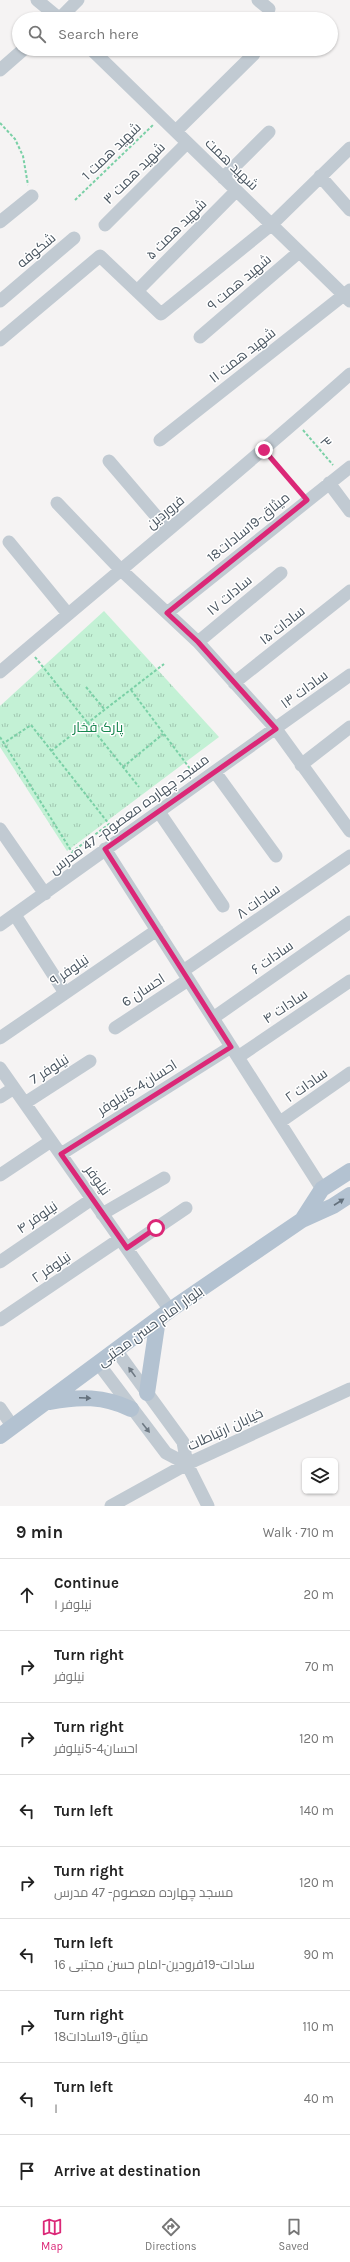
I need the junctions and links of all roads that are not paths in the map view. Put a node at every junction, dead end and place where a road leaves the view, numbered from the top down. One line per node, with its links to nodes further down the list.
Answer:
1 (37, 0): 5 (street)
2 (78, 0): 6 (street)
3 (258, 0): 4 (street)
4 (269, 9)
5 (52, 12)
6 (67, 12)
7 (16, 56): 10 (street)
8 (98, 56): 11 (street, شهید همت)
9 (252, 56): 11 (street)
10 (0, 70)
11 (176, 131): 13 (street, شهید همت)
12 (269, 132): 16 (street)
13 (187, 143): 16 (street, شهید همت); 21 (street, شهید همت ۳)
14 (350, 148): 15 (street)
15 (320, 176): 19 (street); 22 (street)
16 (223, 178): 17 (street, شهید همت)
17 (236, 191): 22 (street, شهید همت); 25 (street, شهید همت ۵)
18 (32, 196): 20 (street)
19 (350, 210)
20 (0, 222)
21 (104, 225)
22 (271, 225): 24 (street, شهید همت); 25 (street)
23 (74, 238): 27 (street, شکوفه)
24 (300, 252): 26 (street, شهید همت); 28 (street, شهید همت ۹)
25 (138, 290): 29 (street)
26 (348, 295): 31 (street, شهید همت ۱۱)
27 (0, 301)
28 (200, 337)
29 (0, 340)
30 (350, 374): 37 (street, فروردین)
31 (160, 440)
32 (109, 461): 37 (street)
33 (345, 470): 34 (street, 18میثاق-19سادات)
34 (329, 483): 36 (street); 42 (street, 18میثاق-19سادات)
35 (57, 503): 39 (street)
36 (350, 511)
37 (168, 530): 39 (street, فروردین)
38 (8, 542): 43 (street)
39 (120, 569): 42 (street); 43 (street, فروردین)
40 (281, 573): 44 (street, سادات ۱۷)
41 (350, 592): 47 (street, سادات ۱۵)
42 (167, 613): 44 (street)
43 (68, 614): 45 (street, فروردین)
44 (198, 642): 47 (street)
45 (0, 672)
46 (350, 675): 49 (street, سادات ۱۳)
47 (234, 683): 49 (street)
48 (350, 728): 50 (street)
49 (276, 729): 50 (street); 51 (street, مسجد چهارده معصوم- 47 مدرس)
50 (301, 765): 53 (street)
51 (215, 772): 52 (street, مسجد چهارده معصوم- 47 مدرس); 57 (street)
52 (159, 812): 56 (street, مسجد چهارده معصوم- 47 مدرس); 60 (street)
53 (345, 815): 55 (street)
54 (0, 829): 59 (street)
55 (350, 831)
56 (105, 849): 59 (street, مسجد چهارده معصوم- 47 مدرس); 64 (street)
57 (276, 856)
58 (350, 856): 65 (street, سادات ۸)
59 (45, 894): 61 (street, مسجد چهارده معصوم- 47 مدرس)
60 (223, 906)
61 (16, 914): 63 (street, مسجد چهارده معصوم- 47 مدرس); 67 (street)
62 (350, 922): 68 (street, سادات ۶)
63 (0, 925)
64 (157, 930): 65 (street); 67 (street, نیلوفر ۹)
65 (186, 976): 68 (street); 69 (street, احسان 6)
66 (350, 981): 71 (street, سادات ۴)
67 (64, 992): 70 (street, نیلوفر ۹)
68 (213, 1018): 71 (street)
69 (115, 1028)
70 (0, 1038)
71 (235, 1052): 78 (street); 80 (street, احسان4-5نیلوفر)
72 (90, 1061): 77 (street, نیلوفر 7)
73 (0, 1068): 75 (street, نیلوفر)
74 (350, 1073): 78 (street, سادات ۲)
75 (14, 1088): 76 (street); 77 (street, نیلوفر)
76 (0, 1097)
77 (25, 1103): 79 (street, نیلوفر)
78 (280, 1122): 84 (street)
79 (51, 1141): 80 (street, نیلوفر); 82 (street)
80 (61, 1154): 86 (street, نیلوفر)
81 (350, 1170): 84 (main road, بلوار امام حسن مجتبی)
82 (0, 1175)
83 (164, 1178): 88 (street)
84 (322, 1189): 89 (main road, بلوار امام حسن مجتبی)
85 (350, 1195): 89 (main road, بلوار امام حسن مجتبی, one-way to 85)
86 (92, 1199): 88 (street, نیلوفر); 91 (street, نیلوفر ۴)
87 (186, 1208): 90 (street, نیلوفر ۲)
88 (102, 1214): 90 (street, نیلوفر)
89 (302, 1220): 92 (main road, بلوار امام حسن مجتبی)
90 (124, 1244): 92 (street, نیلوفر); 93 (street, نیلوفر ۲)
91 (0, 1262)
92 (164, 1315): 94 (main road, بلوار امام حسن مجتبی); 97 (main road)
93 (0, 1320)
94 (116, 1350): 95 (main road, بلوار امام حسن مجتبی); 97 (street, one-way to 94)
95 (98, 1363): 98 (main road, بلوار امام حسن مجتبی); 100 (street)
96 (350, 1389): 102 (street, خیابان ارتباطات)
97 (147, 1393): 102 (street)
98 (47, 1403): 100 (main road, one-way to 100); 101 (main road, بلوار امام حسن مجتبی)
99 (0, 1408): 101 (street)
100 (130, 1409): 102 (street, one-way to 102)
101 (6, 1431)
102 (187, 1464): 103 (street, خیابان ارتباطات); 104 (street)
103 (114, 1505)
104 (208, 1506)

